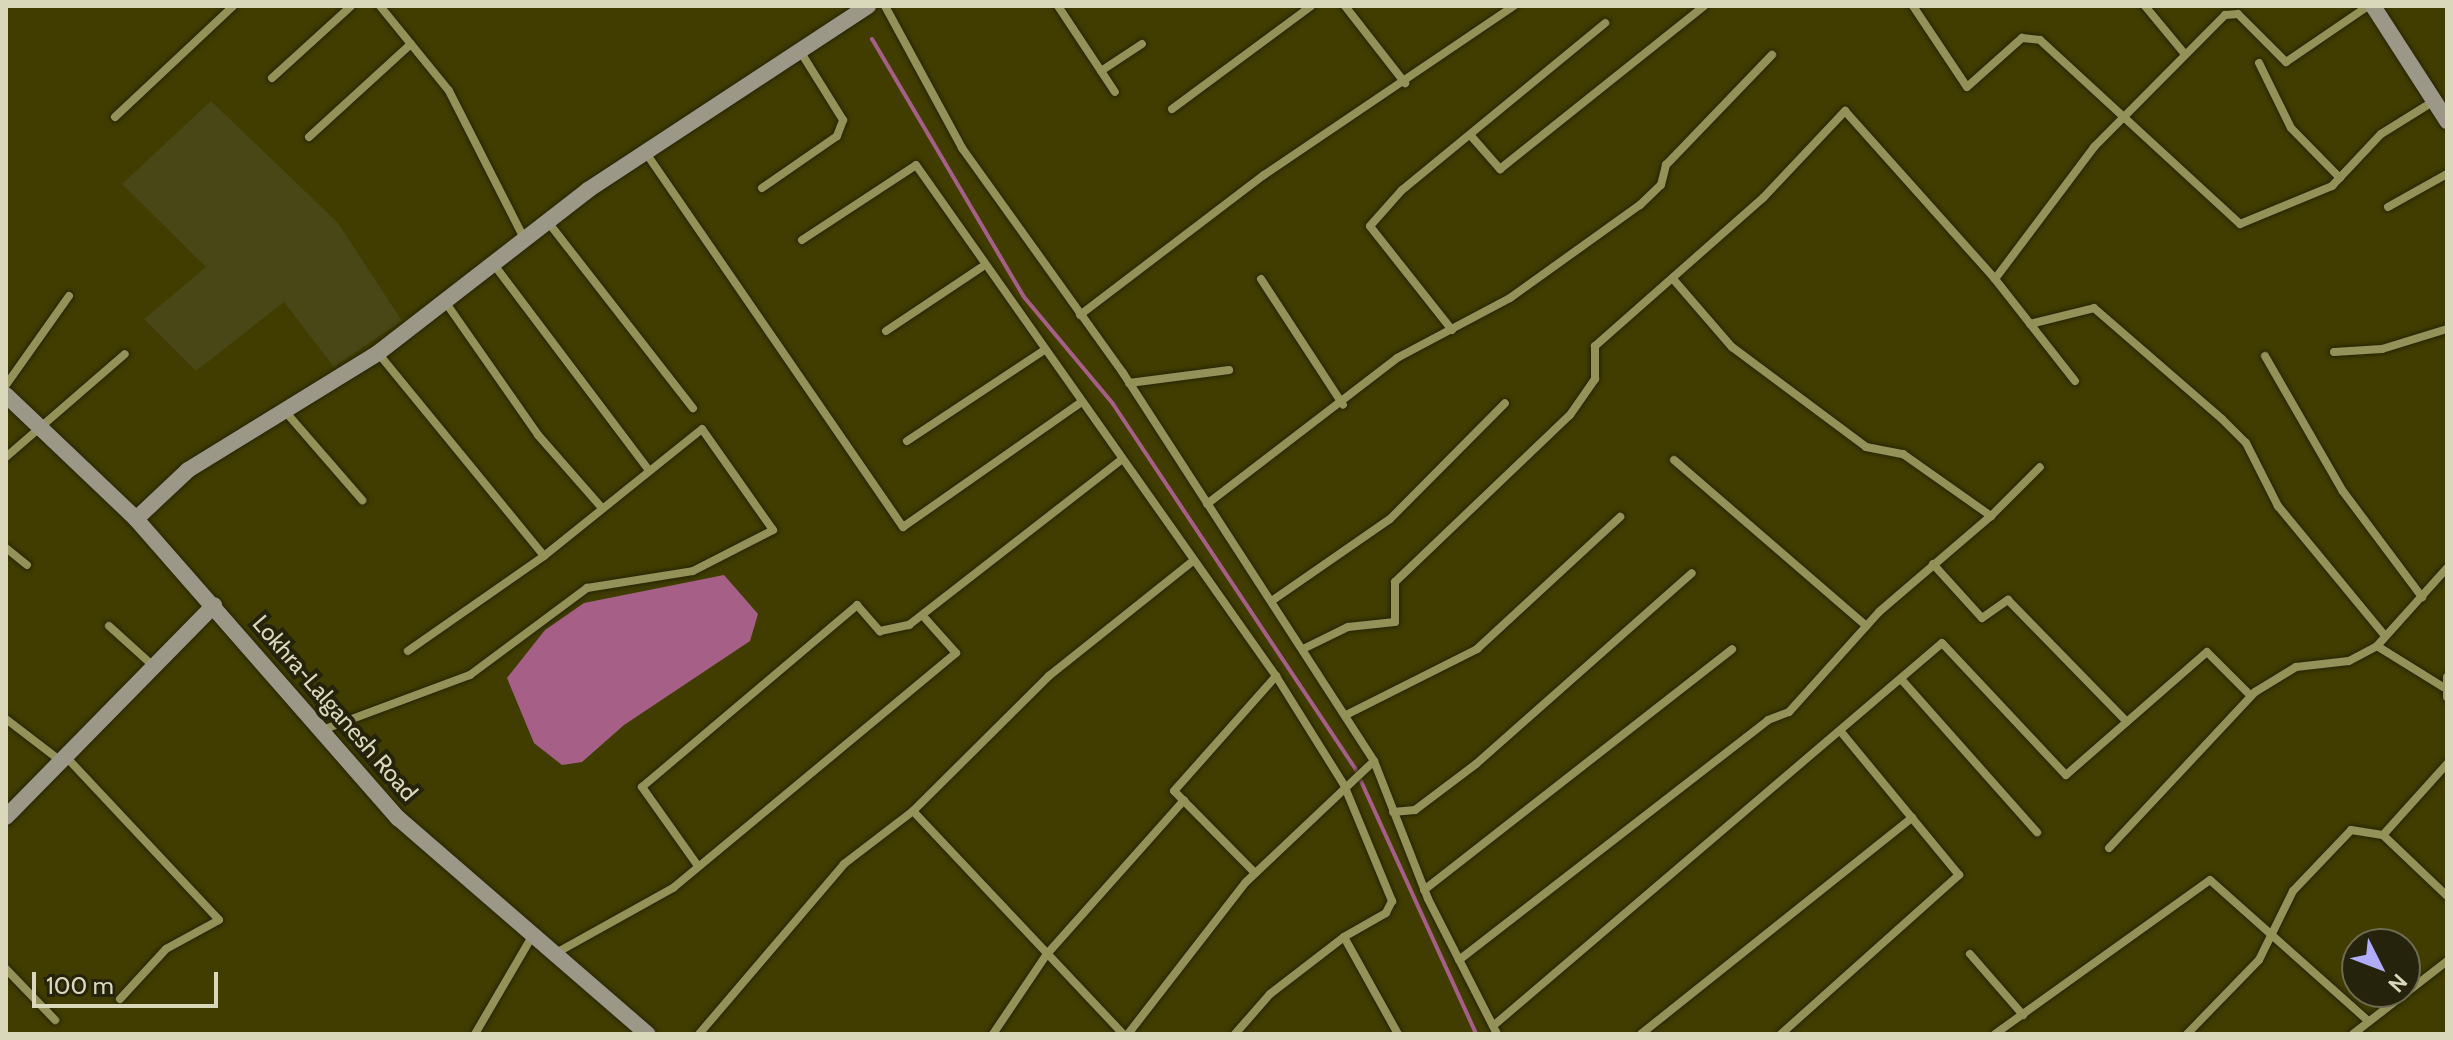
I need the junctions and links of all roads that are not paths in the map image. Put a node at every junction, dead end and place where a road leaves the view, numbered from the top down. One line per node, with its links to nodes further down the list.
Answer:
1 (233, 6): 30 (street)
2 (351, 6): 24 (street)
3 (380, 6): 17 (street)
4 (868, 6): 19 (street)
5 (885, 6): 49 (street)
6 (1058, 6): 23 (street)
7 (1311, 6): 28 (street)
8 (1345, 6): 25 (street)
9 (1514, 6): 25 (street)
10 (1685, 6): 15 (street)
11 (1704, 6): 15 (street)
12 (1913, 6): 29 (street)
13 (2145, 6): 20 (street)
14 (2371, 6): 20 (street); 27 (street)
15 (1691, 16): 33 (street)
16 (1605, 23): 33 (street)
17 (411, 44): 32 (street); 40 (street)
18 (1142, 44): 23 (street)
19 (800, 51): 34 (street); 37 (street)
20 (2184, 53): 29 (street)
21 (1772, 55): 52 (street)
22 (2259, 63): 36 (street)
23 (1101, 71): 26 (street)
24 (272, 78)
25 (1405, 83): 49 (street)
26 (1115, 92)
27 (2434, 101): 31 (street); 36 (street)
28 (1172, 109)
29 (2124, 110): 36 (street); 46 (street)
30 (115, 117)
31 (2447, 121)
32 (309, 137)
33 (1472, 137): 52 (street)
34 (646, 153): 39 (street); 64 (street)
35 (2447, 174): 38 (street)
36 (2340, 178)
37 (762, 188)
38 (2388, 207)
39 (548, 222): 40 (street); 67 (street)
40 (526, 240): 42 (street)
41 (802, 240): 43 (street)
42 (495, 266): 48 (street); 75 (street)
43 (982, 267): 53 (street); 54 (street)
44 (1261, 279): 66 (street)
45 (1673, 279): 46 (street); 79 (street); 97 (street)
46 (1995, 279): 50 (street)
47 (69, 296): 62 (street)
48 (446, 303): 56 (street); 78 (street)
49 (1080, 315): 61 (street)
50 (2030, 324): 60 (street); 95 (street)
51 (2447, 329): 55 (street)
52 (1452, 330): 66 (street)
53 (886, 331)
54 (1043, 351): 64 (street); 70 (street)
55 (2334, 352)
56 (378, 353): 68 (street); 83 (street)
57 (125, 354): 69 (street)
58 (2265, 356): 89 (street)
59 (1229, 370): 61 (street)
60 (2075, 381)
61 (1129, 383): 77 (street)
62 (6, 385)
63 (6, 395): 69 (street, Lokhra-Lalganesh Road)
64 (1080, 403): 72 (street)
65 (1505, 403): 90 (street)
66 (1343, 405): 77 (street)
67 (693, 408)
68 (282, 409): 76 (street); 81 (street)
69 (38, 424): 71 (street); 81 (street, Lokhra-Lalganesh Road)
70 (907, 441)
71 (6, 457)
72 (1121, 460): 84 (street); 92 (street)
73 (1674, 460): 94 (street)
74 (2040, 467): 79 (street)
75 (648, 469): 78 (street); 110 (street)
76 (362, 500)
77 (1207, 504): 90 (street)
78 (602, 508): 83 (street)
79 (1991, 516): 85 (street)
80 (1620, 517): 107 (street)
81 (136, 519): 91 (street, Lokhra-Lalganesh Road)
82 (6, 548): 86 (street)
83 (544, 556): 99 (street)
84 (1193, 561): 101 (street); 117 (street)
85 (1933, 564): 94 (street); 109 (street)
86 (27, 565)
87 (2447, 568): 89 (street)
88 (1692, 573): 118 (street)
89 (2422, 597): 95 (street)
90 (1273, 600): 97 (street)
91 (214, 605): 100 (street); 110 (street, Lokhra-Lalganesh Road)
92 (923, 616): 124 (street); 124 (street)
93 (109, 626): 100 (street)
94 (1866, 626): 134 (street)
95 (2385, 636): 96 (street)
96 (2377, 646): 104 (street); 105 (street)
97 (1305, 648): 107 (street)
98 (1732, 649): 126 (street)
99 (408, 651)
100 (151, 664): 112 (street)
101 (1276, 676): 115 (street); 116 (street)
102 (2447, 677): 104 (street)
103 (1901, 679): 109 (street); 111 (street); 121 (street)
104 (2443, 687): 106 (street)
105 (2251, 696): 109 (street); 123 (street)
106 (2447, 697)
107 (1346, 715): 113 (street)
108 (6, 719): 112 (street)
109 (2127, 722)
110 (322, 730): 130 (street, Lokhra-Lalganesh Road)
111 (1841, 732): 120 (street); 141 (street)
112 (67, 762): 119 (street); 137 (street)
113 (1370, 764): 115 (street); 118 (street)
114 (2447, 764): 122 (street)
115 (1346, 783): 125 (street); 129 (street)
116 (1184, 800): 125 (street); 131 (street)
117 (913, 811): 131 (street); 144 (street)
118 (1393, 812): 126 (street)
119 (6, 817)
120 (1912, 818): 149 (street); 150 (street)
121 (2037, 832)
122 (2383, 835): 127 (street); 128 (street)
123 (2109, 848)
124 (698, 866): 133 (street)
125 (1255, 873): 146 (street)
126 (1424, 890): 134 (street)
127 (2447, 896)
128 (2275, 933): 138 (street); 140 (street); 152 (street)
129 (1344, 937): 147 (street); 148 (street)
130 (531, 938): 133 (street, Lokhra-Lalganesh Road); 142 (street)
131 (1047, 954): 145 (street); 146 (street)
132 (1970, 954): 138 (street)
133 (551, 956): 143 (street, Lokhra-Lalganesh Road)
134 (1459, 960): 141 (street)
135 (2447, 961): 140 (street)
136 (6, 969): 139 (street)
137 (120, 999)
138 (2023, 1015): 151 (street)
139 (55, 1020)
140 (2368, 1021): 153 (street)
141 (1495, 1030)
142 (475, 1034)
143 (647, 1034)
144 (699, 1034)
145 (993, 1034)
146 (1126, 1034)
147 (1235, 1034)
148 (1398, 1034)
149 (1641, 1034)
150 (1781, 1034)
151 (1995, 1034)
152 (2187, 1034)
153 (2353, 1034)

